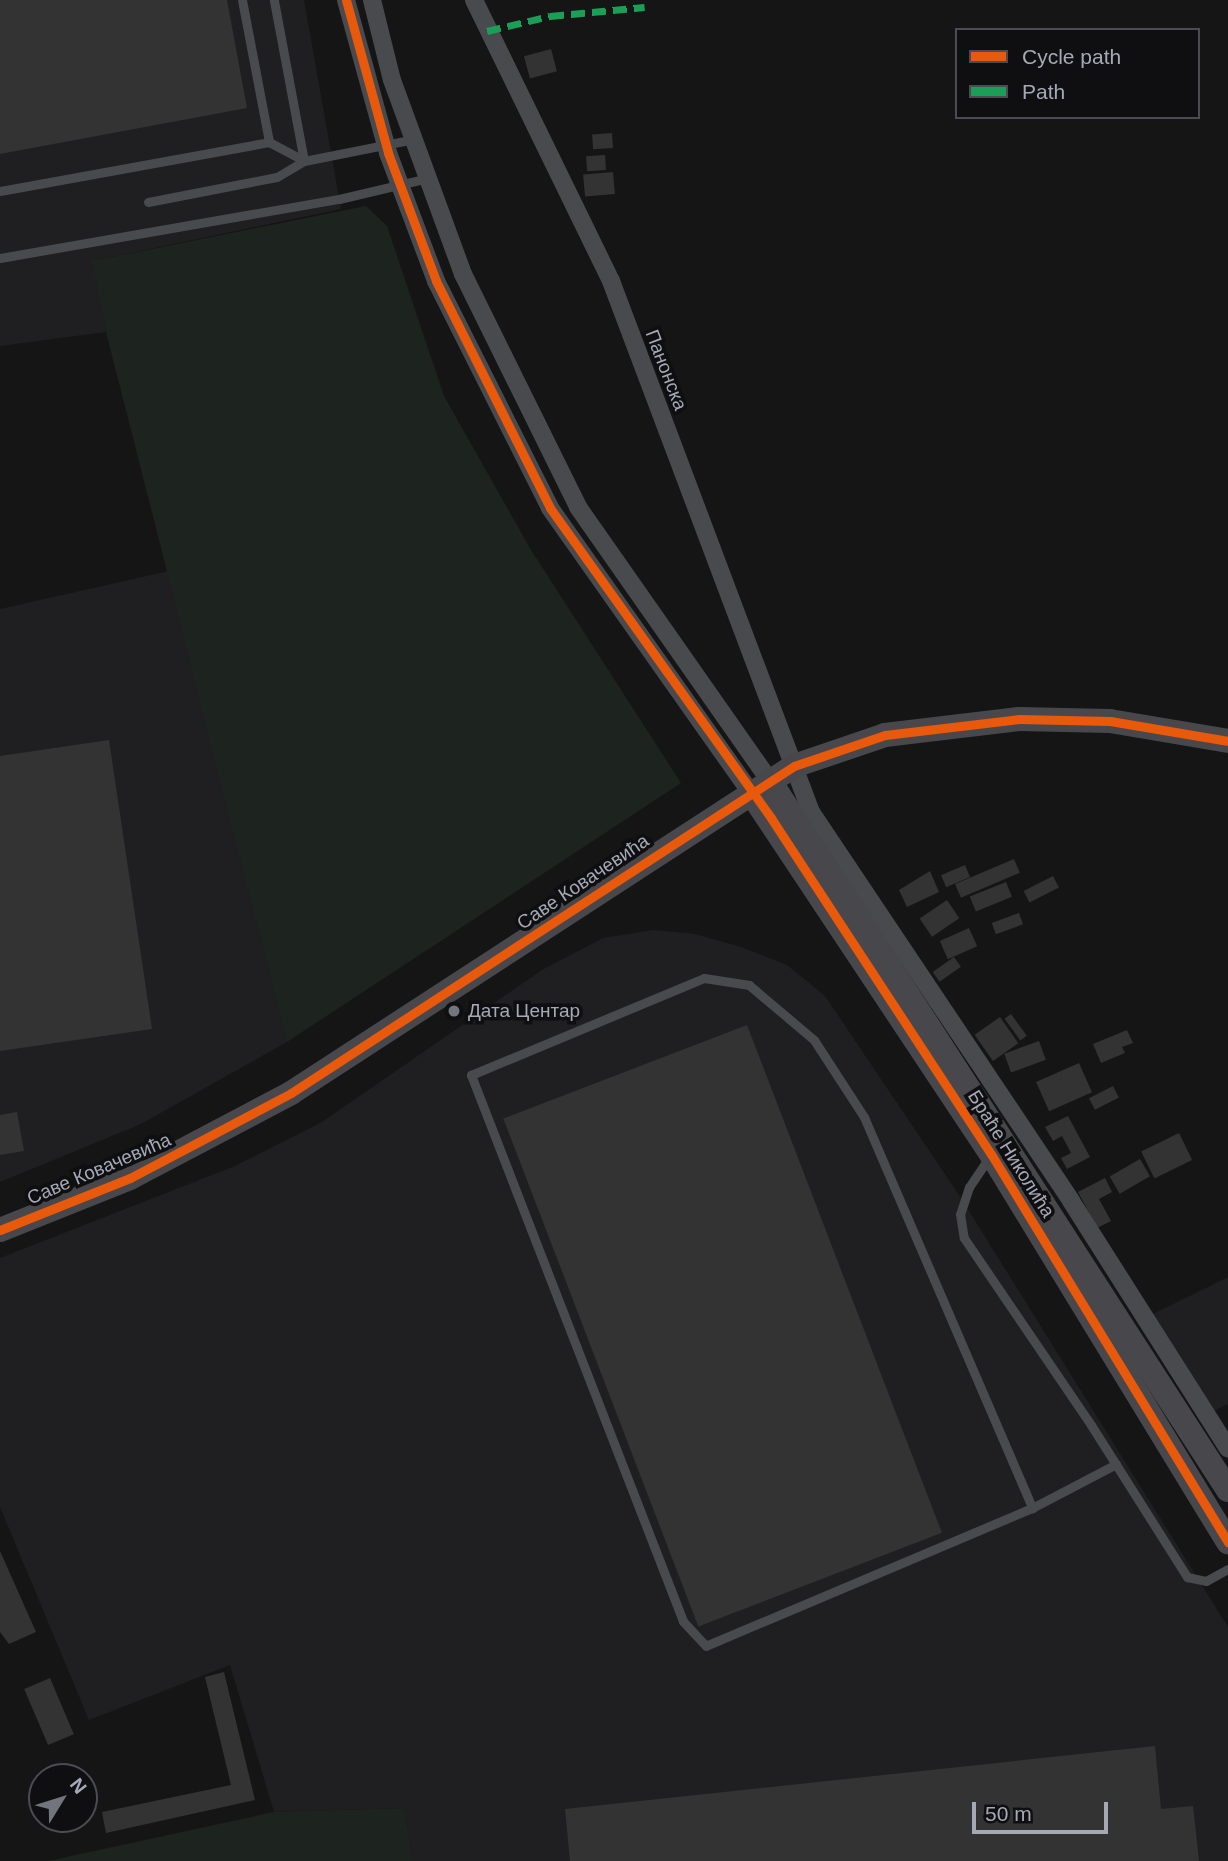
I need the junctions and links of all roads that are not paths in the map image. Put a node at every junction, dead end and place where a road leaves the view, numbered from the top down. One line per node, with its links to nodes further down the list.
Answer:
1 (242, 0): 7 (lane)
2 (274, 0): 9 (lane)
3 (346, 0): 8 (street)
4 (372, 0): 6 (street)
5 (474, 0): 16 (street, Панонска)
6 (414, 139): 8 (lane); 10 (street)
7 (269, 142): 9 (lane); 12 (lane)
8 (386, 145): 9 (lane); 11 (street)
9 (304, 161): 13 (lane)
10 (428, 178): 11 (lane); 17 (street)
11 (400, 185): 14 (lane); 17 (street)
12 (0, 191)
13 (148, 202)
14 (0, 258)
15 (1228, 741): 16 (street, Саве Ковачевића)
16 (794, 766): 17 (street, Саве Ковачевића); 20 (street, Панонска)
17 (760, 787): 18 (street, Браће Николића); 19 (street, Саве Ковачевића); 22 (street, Браће Николића)
18 (992, 1154): 21 (lane); 24 (street, Браће Николића)
19 (0, 1230)
20 (1228, 1448)
21 (1116, 1464): 23 (lane); 25 (lane)
22 (1228, 1490)
23 (1032, 1508): 23 (lane)
24 (1228, 1542)
25 (1228, 1569)

